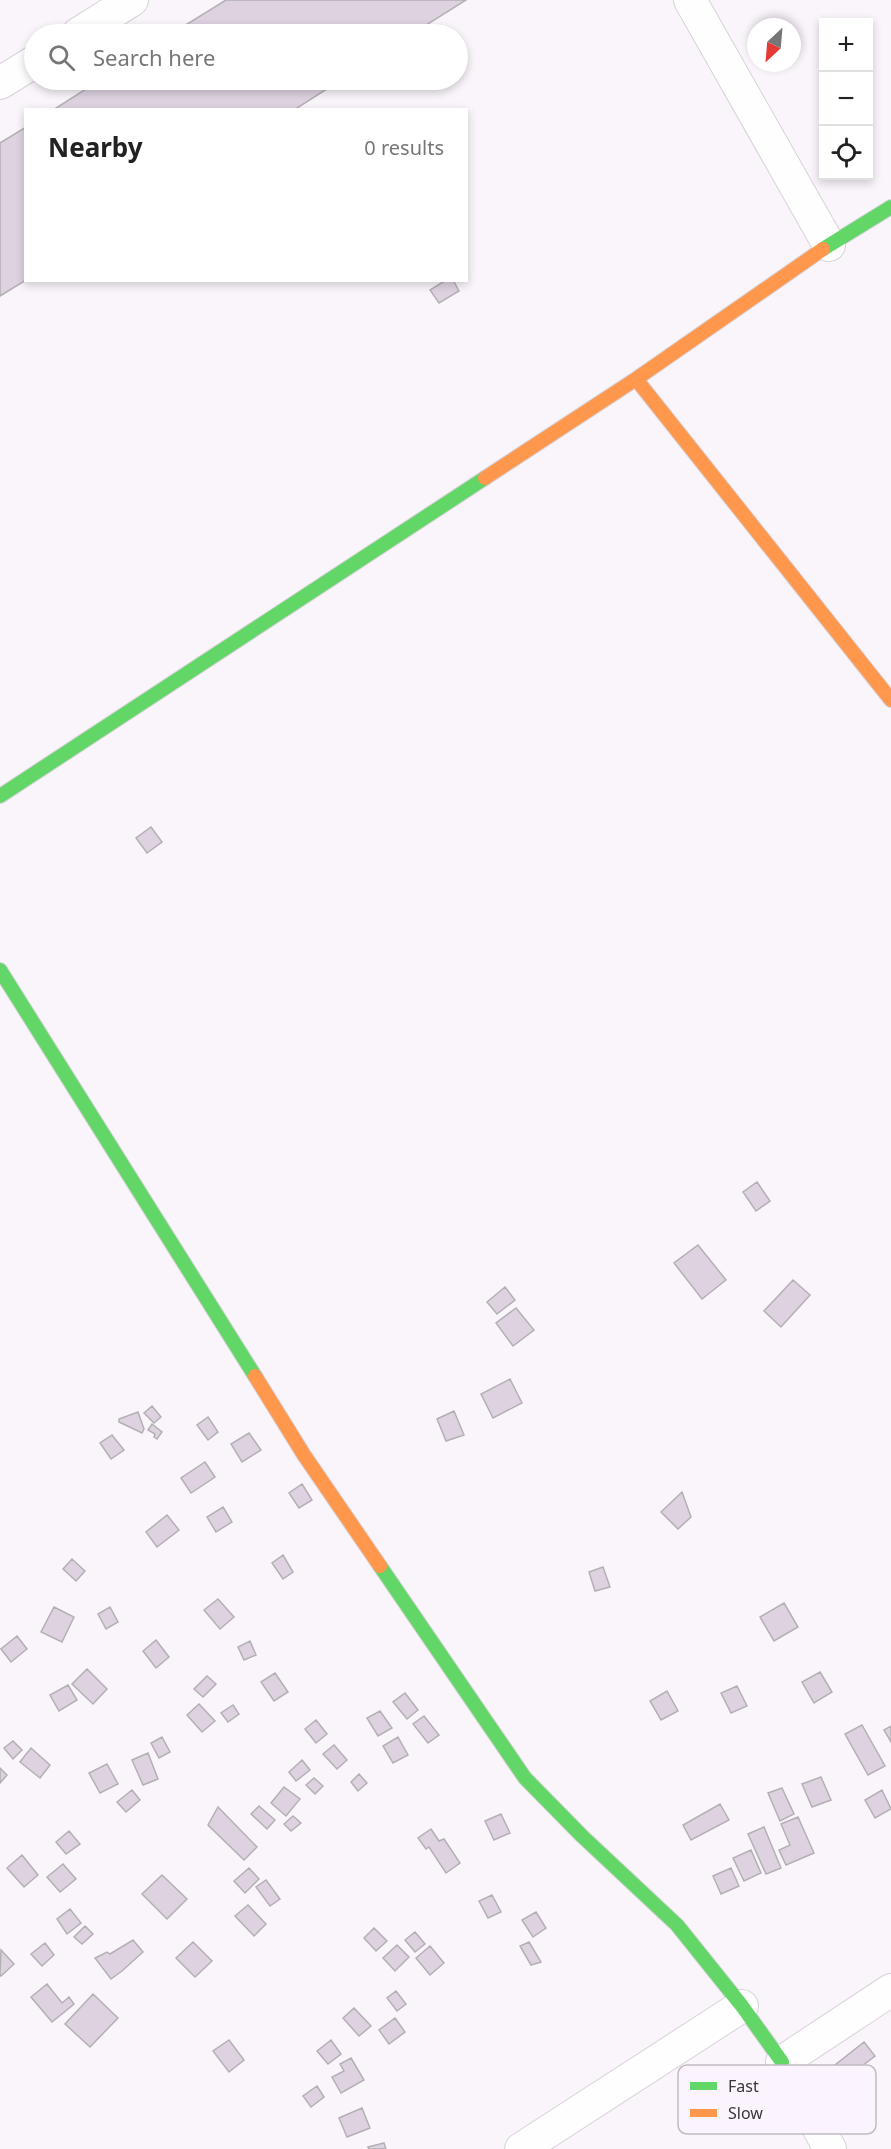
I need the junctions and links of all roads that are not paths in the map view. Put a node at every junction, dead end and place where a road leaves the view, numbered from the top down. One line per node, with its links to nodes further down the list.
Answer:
1 (132, 0): 3 (street)
2 (690, 0): 7 (street)
3 (94, 24)
4 (24, 68): 5 (street)
5 (0, 83)
6 (891, 207): 7 (street)
7 (829, 245): 8 (street)
8 (636, 379): 9 (street); 10 (street)
9 (891, 700)
10 (0, 796)
11 (0, 970): 13 (street)
12 (891, 1990): 14 (street)
13 (742, 2006): 14 (street); 17 (street)
14 (782, 2062): 15 (street)
15 (784, 2065)
16 (822, 2134): 18 (street)
17 (521, 2149)
18 (830, 2149)

